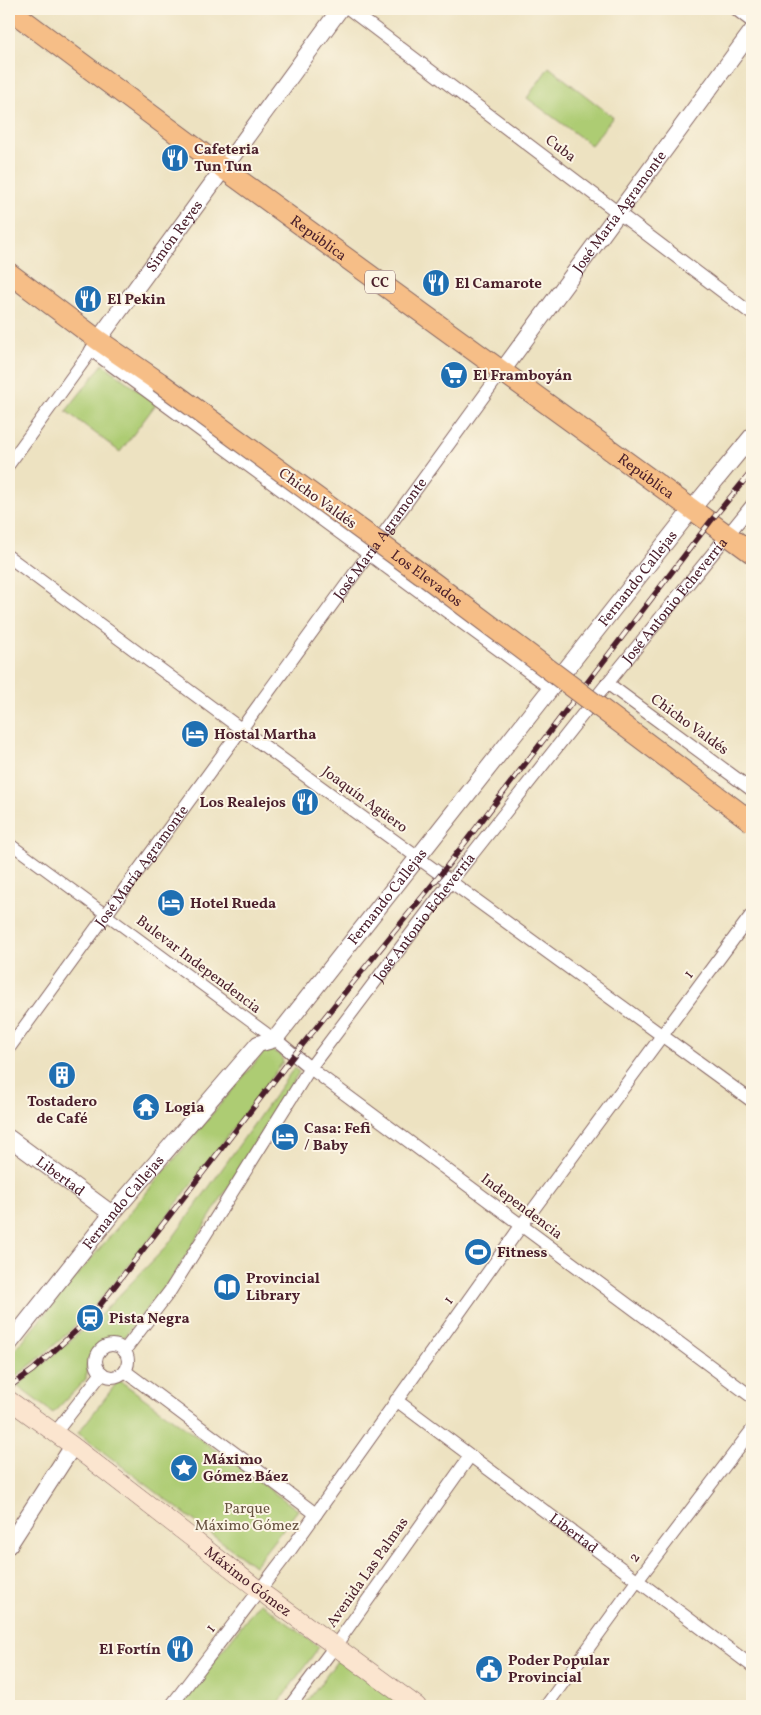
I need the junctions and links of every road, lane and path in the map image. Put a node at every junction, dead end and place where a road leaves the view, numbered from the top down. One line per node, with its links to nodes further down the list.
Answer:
1 (9, 9): 7 (main road, República / CC)
2 (340, 9): 7 (street, Simón Reyes)
3 (349, 9): 8 (street, Cuba)
4 (739, 9): 5 (street)
5 (752, 18)
6 (752, 31): 8 (street, José María Agramonte)
7 (224, 169): 11 (street, Simón Reyes); 12 (main road, República / CC)
8 (618, 212): 10 (street, Cuba); 12 (street, José María Agramonte)
9 (9, 273): 11 (main road, Los Elevados)
10 (752, 314)
11 (95, 345): 14 (street, Simón Reyes); 19 (street, Chicho Valdés); 25 (main road, Los Elevados, bridge)
12 (502, 371): 16 (main road, República / CC); 19 (street, José María Agramonte)
13 (752, 436): 16 (street, Fernando Callejas)
14 (9, 464)
15 (752, 505): 17 (street, José Antonio Echeverría)
16 (692, 509): 17 (main road, República / CC); 22 (street, Fernando Callejas)
17 (728, 535): 18 (main road, República / CC); 21 (street, José Antonio Echeverría)
18 (752, 553)
19 (368, 555): 22 (street, Chicho Valdés); 23 (street, José María Agramonte)
20 (9, 557): 23 (street, Joaquín Agüero)
21 (608, 683): 24 (street, Chicho Valdés); 28 (street, José Antonio Echeverría)
22 (551, 688): 27 (street, Fernando Callejas)
23 (241, 729): 27 (street, Joaquín Agüero); 29 (street, José María Agramonte)
24 (752, 790)
25 (752, 822)
26 (9, 843): 29 (street, Bulevar Independencia)
27 (419, 858): 28 (street, Joaquín Agüero); 32 (street, Fernando Callejas)
28 (451, 882): 31 (street, Joaquín Agüero); 34 (street, José Antonio Echeverría)
29 (107, 914): 32 (street, Bulevar Independencia); 33 (street, José María Agramonte)
30 (752, 914): 31 (street, 1)
31 (662, 1035): 35 (street, Joaquín Agüero); 38 (street, 1)
32 (275, 1039): 34 (street, Independencia); 37 (street, Fernando Callejas)
33 (9, 1048)
34 (310, 1068): 38 (street, Independencia); 40 (street, José Antonio Echeverría)
35 (752, 1101)
36 (9, 1138): 37 (street, Libertad)
37 (112, 1214): 39 (street, Fernando Callejas)
38 (521, 1226): 43 (street, Independencia); 45 (street, 1)
39 (9, 1344)
40 (124, 1351): 41 (street); 42 (street)
41 (125, 1371): 42 (street); 50 (street)
42 (102, 1373): 47 (street)
43 (752, 1397)
44 (9, 1400): 47 (main road, Máximo Gómez)
45 (396, 1400): 49 (street, Libertad); 50 (street, 1)
46 (752, 1430): 52 (street, 2)
47 (55, 1433): 48 (main road, Máximo Gómez)
48 (73, 1446): 51 (street); 53 (main road, Máximo Gómez)
49 (470, 1456): 52 (street, Libertad); 54 (street, Avenida Las Palmas)
50 (316, 1514): 53 (street, 1)
51 (9, 1545)
52 (637, 1581): 55 (street, Libertad); 59 (street, 2)
53 (259, 1589): 54 (main road, Máximo Gómez); 56 (street, 1)
54 (335, 1646): 57 (street, Avenida Las Palmas); 58 (main road, Máximo Gómez)
55 (752, 1666)
56 (171, 1706)
57 (290, 1706)
58 (417, 1706)
59 (546, 1706)

